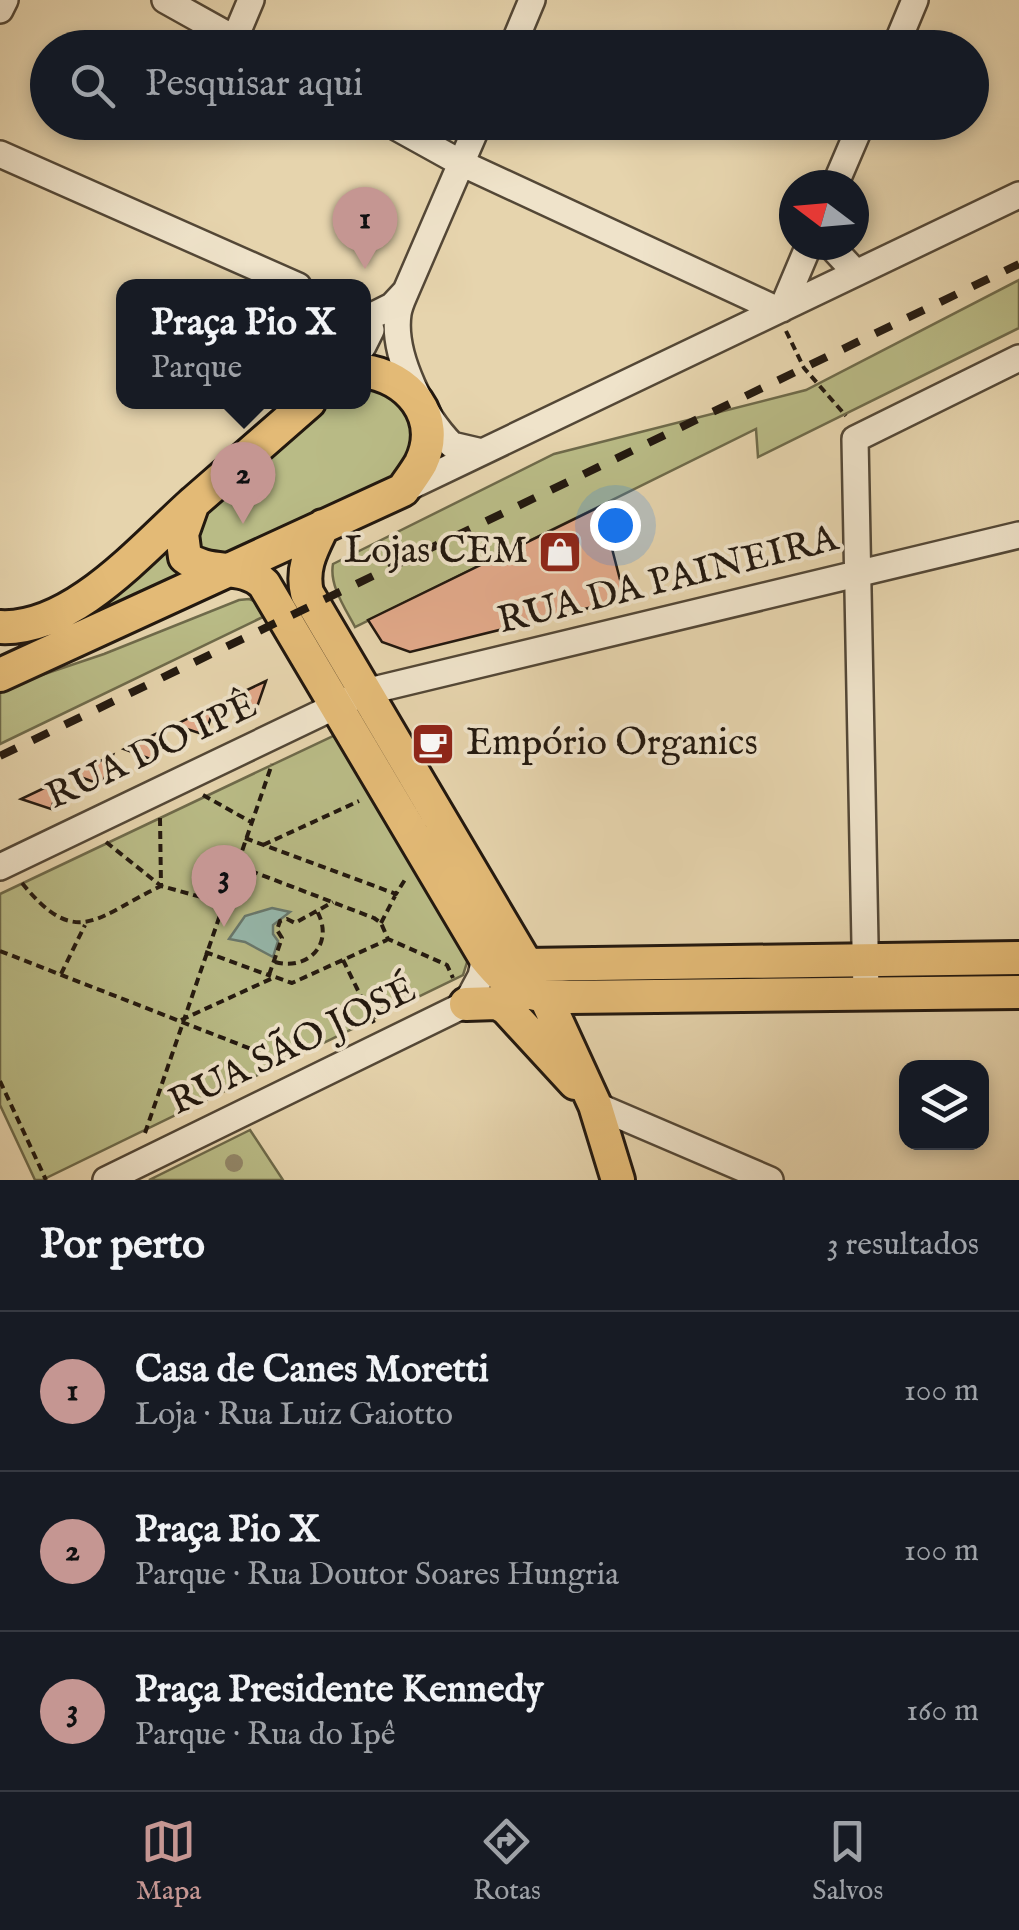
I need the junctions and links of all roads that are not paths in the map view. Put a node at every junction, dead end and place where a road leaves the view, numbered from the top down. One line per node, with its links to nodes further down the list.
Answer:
1 (5, 0): 6 (street)
2 (166, 0): 7 (street)
3 (251, 0): 8 (street)
4 (532, 0): 9 (street)
5 (916, 0): 10 (street)
6 (0, 10)
7 (220, 30)
8 (245, 30)
9 (520, 30)
10 (903, 30)
11 (420, 140): 15 (street)
12 (471, 140): 15 (street)
13 (854, 140): 16 (street)
14 (0, 154): 21 (street)
15 (461, 163): 22 (street); 23 (street)
16 (841, 170)
17 (1019, 195): 20 (street)
18 (803, 260): 23 (street)
19 (844, 260): 20 (street)
20 (856, 273): 23 (street)
21 (282, 279)
22 (406, 291): 24 (street); 27 (street)
23 (780, 310): 29 (street)
24 (371, 315)
25 (1019, 358): 35 (street)
26 (371, 373): 27 (main road)
27 (417, 397): 29 (street); 30 (main road)
28 (301, 409): 31 (main road)
29 (482, 452): 30 (street)
30 (403, 490): 32 (main road)
31 (193, 503): 34 (main road); 37 (main road)
32 (324, 526): 34 (main road); 40 (main road)
33 (1019, 535): 35 (street, RUA DA PAINEIRA)
34 (225, 571): 36 (main road); 38 (main road)
35 (858, 574): 40 (street, RUA DA PAINEIRA); 45 (street)
36 (276, 601): 38 (main road); 40 (main road)
37 (0, 626)
38 (34, 662): 39 (main road)
39 (0, 676)
40 (352, 699): 41 (street, RUA DO IPÊ); 42 (main road); 46 (main road)
41 (3, 866)
42 (485, 957): 50 (main road); 51 (street, RUA SÃO JOSÉ)
43 (1019, 958): 44 (main road)
44 (961, 959): 45 (main road); 48 (main road)
45 (865, 961): 46 (main road); 49 (street)
46 (526, 965): 50 (main road)
47 (1019, 992): 48 (main road)
48 (962, 993): 49 (main road)
49 (866, 994): 50 (main road)
50 (545, 996): 52 (main road)
51 (466, 1004): 52 (main road); 53 (street, RUA SÃO JOSÉ)
52 (595, 1105): 54 (main road); 55 (street)
53 (106, 1180)
54 (618, 1180)
55 (770, 1180)

